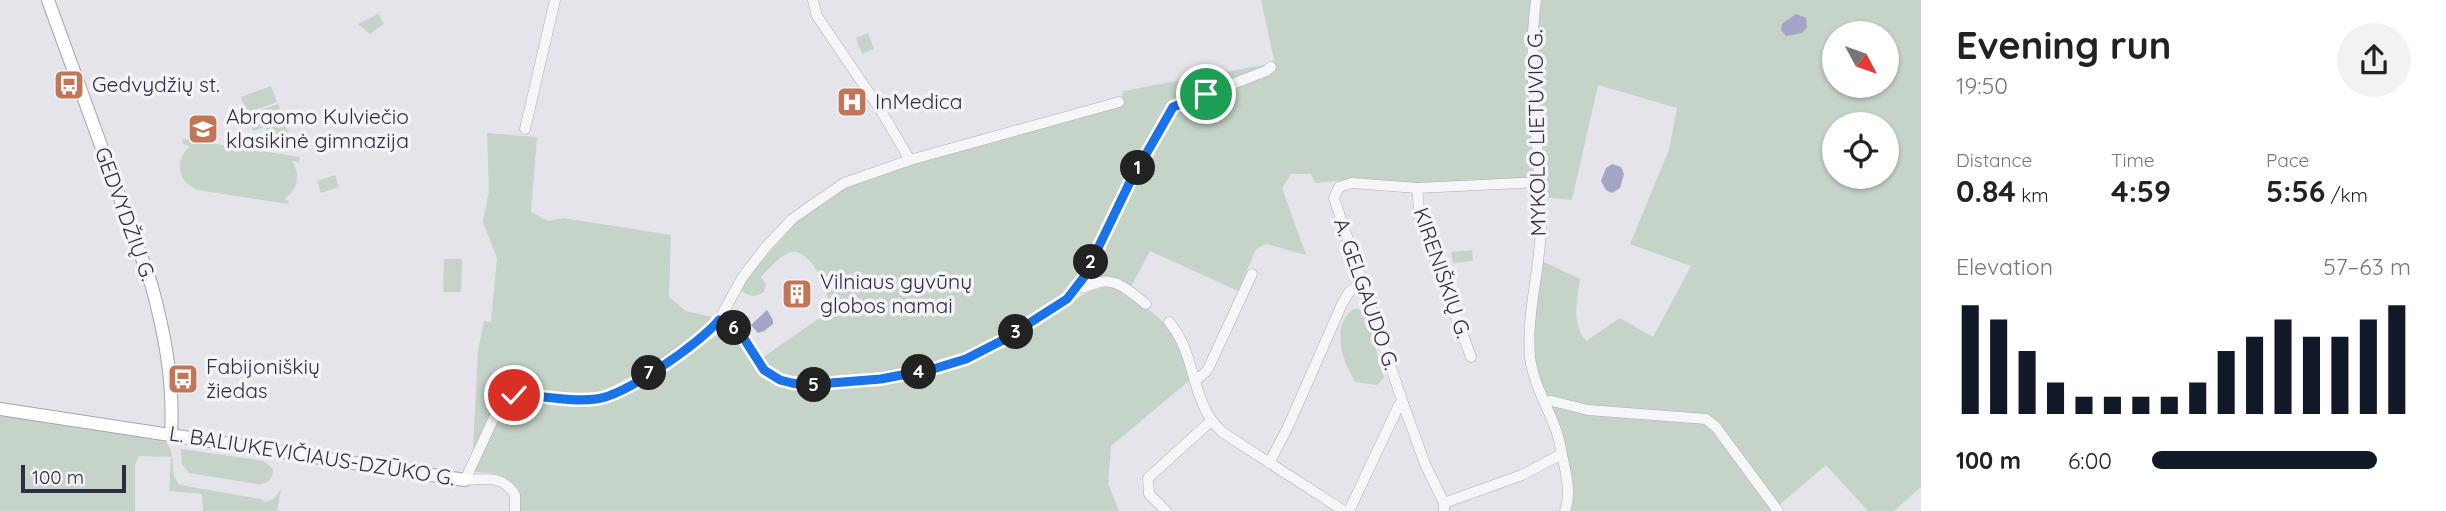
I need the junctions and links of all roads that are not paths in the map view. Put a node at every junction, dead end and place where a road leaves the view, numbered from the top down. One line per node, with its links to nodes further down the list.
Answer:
1 (48, 0): 23 (main road, GEDVYDŽIŲ G.)
2 (555, 0): 7 (street)
3 (813, 0): 8 (street)
4 (1536, 0): 9 (street, MYKOLO LIETUVIO G.)
5 (1272, 66): 13 (street)
6 (1119, 102): 8 (street)
7 (525, 129)
8 (910, 160): 15 (street)
9 (1539, 182): 10 (street, A. GELGAUDO G.); 19 (street, MYKOLO LIETUVIO G.)
10 (1417, 188): 12 (street, A. GELGAUDO G.); 17 (street, KIRENIŠKIŲ G.)
11 (1252, 274): 18 (street)
12 (1361, 284): 20 (street, A. GELGAUDO G.); 25 (street)
13 (1078, 287): 14 (street); 15 (street)
14 (1146, 304)
15 (719, 320): 26 (street, L. BALIUKEVIČIAUS-DZŪKO G.)
16 (1169, 322): 18 (street)
17 (1471, 356)
18 (1195, 381): 22 (street)
19 (1545, 402): 24 (street, MYKOLO LIETUVIO G.); 33 (street)
20 (1403, 403): 27 (street, A. GELGAUDO G.); 31 (street)
21 (0, 409): 23 (main road, L. BALIUKEVIČIAUS-DZŪKO G.)
22 (1211, 421): 25 (street); 29 (street)
23 (171, 435): 26 (main road, L. BALIUKEVIČIAUS-DZŪKO G.)
24 (1562, 454): 27 (street); 32 (street, MYKOLO LIETUVIO G.)
25 (1269, 463): 30 (street)
26 (464, 480): 28 (street)
27 (1444, 507)
28 (515, 511)
29 (1166, 511)
30 (1343, 511)
31 (1349, 511)
32 (1565, 511)
33 (1778, 511)

